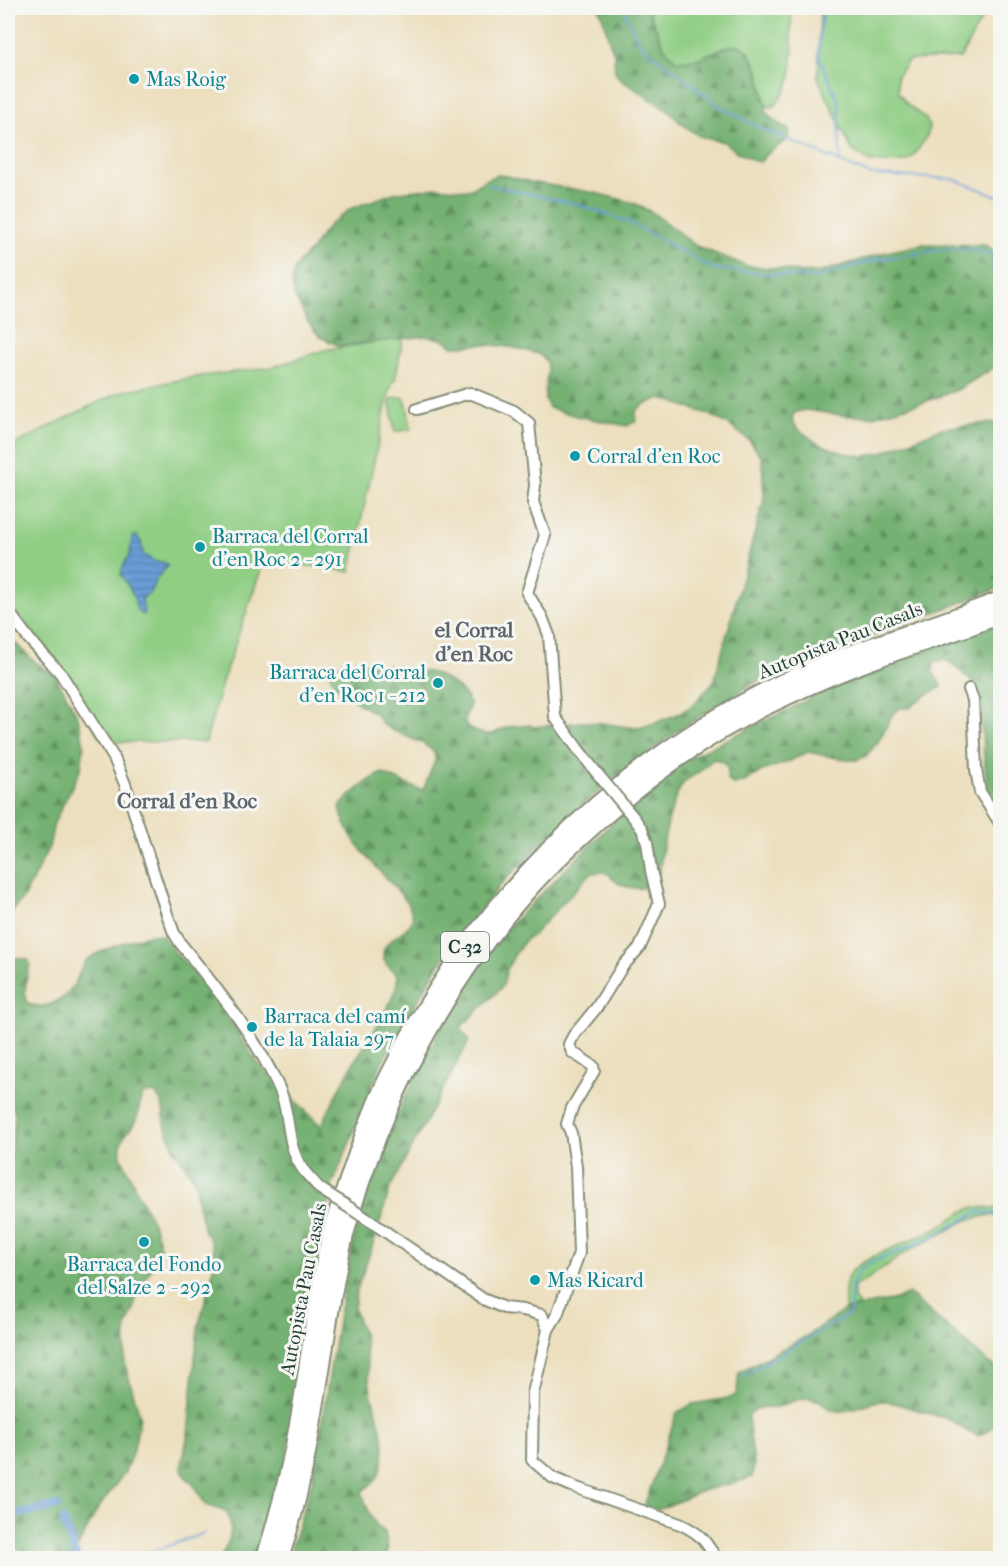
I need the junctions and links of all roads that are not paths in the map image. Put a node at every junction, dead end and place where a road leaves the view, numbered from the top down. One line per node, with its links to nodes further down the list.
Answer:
1 (417, 409): 7 (street, bridge)
2 (1000, 600): 8 (highway, Autopista Pau Casals / C-32)
3 (8, 611): 7 (street, bridge)
4 (1000, 615): 9 (highway, Autopista Pau Casals / C-32)
5 (969, 689): 6 (street)
6 (1000, 823)
7 (548, 1330): 10 (street)
8 (265, 1558)
9 (280, 1558)
10 (716, 1558)

